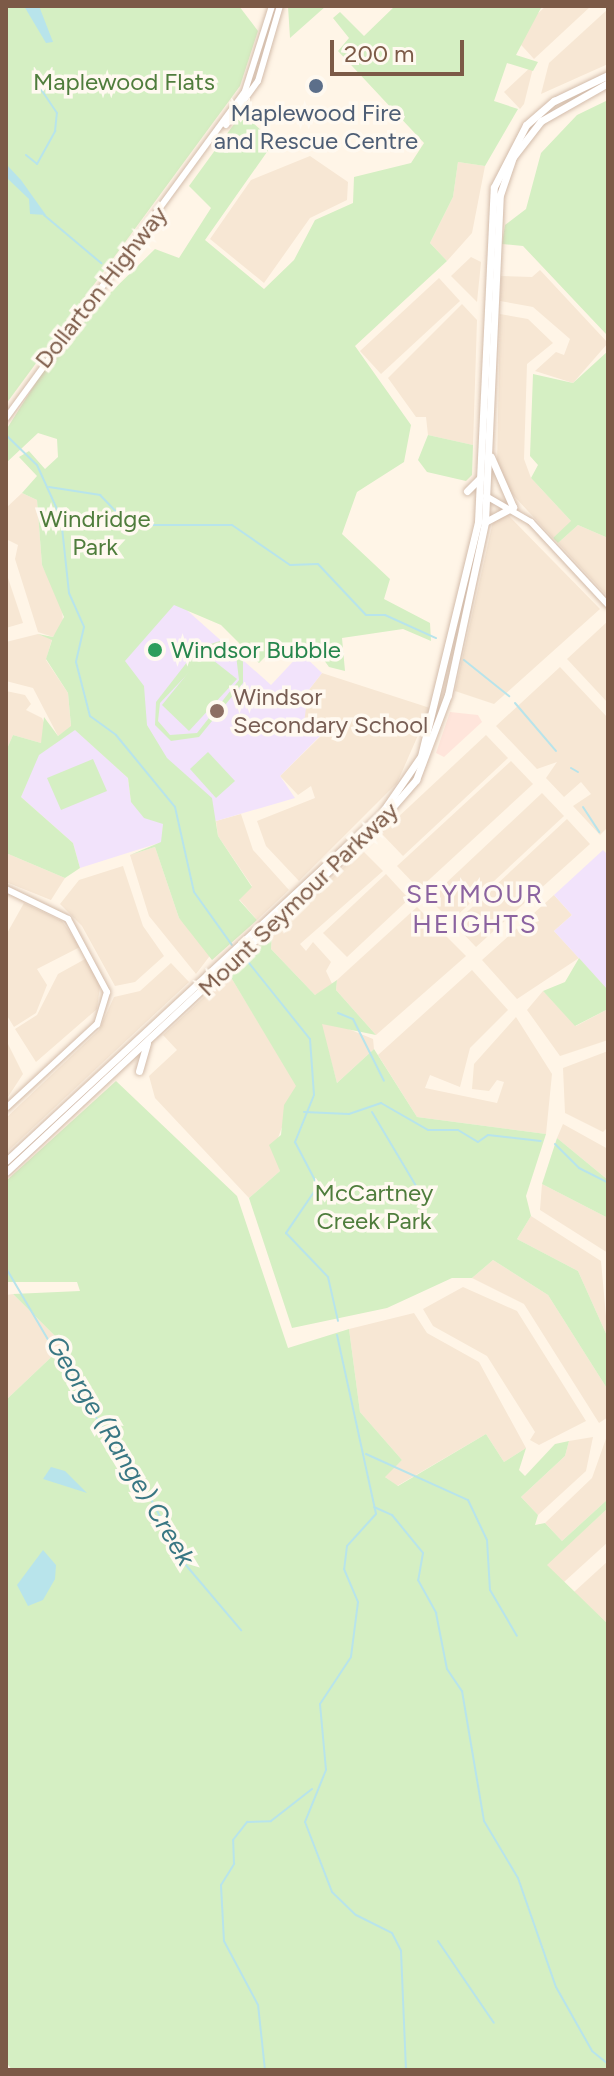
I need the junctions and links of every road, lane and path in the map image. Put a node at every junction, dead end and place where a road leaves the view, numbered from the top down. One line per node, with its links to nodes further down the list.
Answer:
1 (272, 6): 5 (street, Dollarton Highway)
2 (280, 6): 5 (street, Dollarton Highway)
3 (608, 75): 8 (main road, Mount Seymour Parkway)
4 (608, 83): 7 (main road, Mount Seymour Parkway)
5 (198, 159): 6 (street, Dollarton Highway)
6 (6, 418)
7 (488, 443): 10 (main road, Mount Seymour Parkway); 11 (main road)
8 (480, 478): 9 (main road); 18 (main road, Mount Seymour Parkway)
9 (467, 491)
10 (487, 500): 11 (street); 12 (main road, Mount Seymour Parkway)
11 (513, 507): 12 (main road); 13 (street)
12 (485, 522): 15 (main road, Mount Seymour Parkway)
13 (608, 605)
14 (6, 889): 17 (street)
15 (148, 1041): 16 (main road); 19 (main road, Mount Seymour Parkway)
16 (139, 1071)
17 (6, 1108)
18 (6, 1161)
19 (6, 1172)

